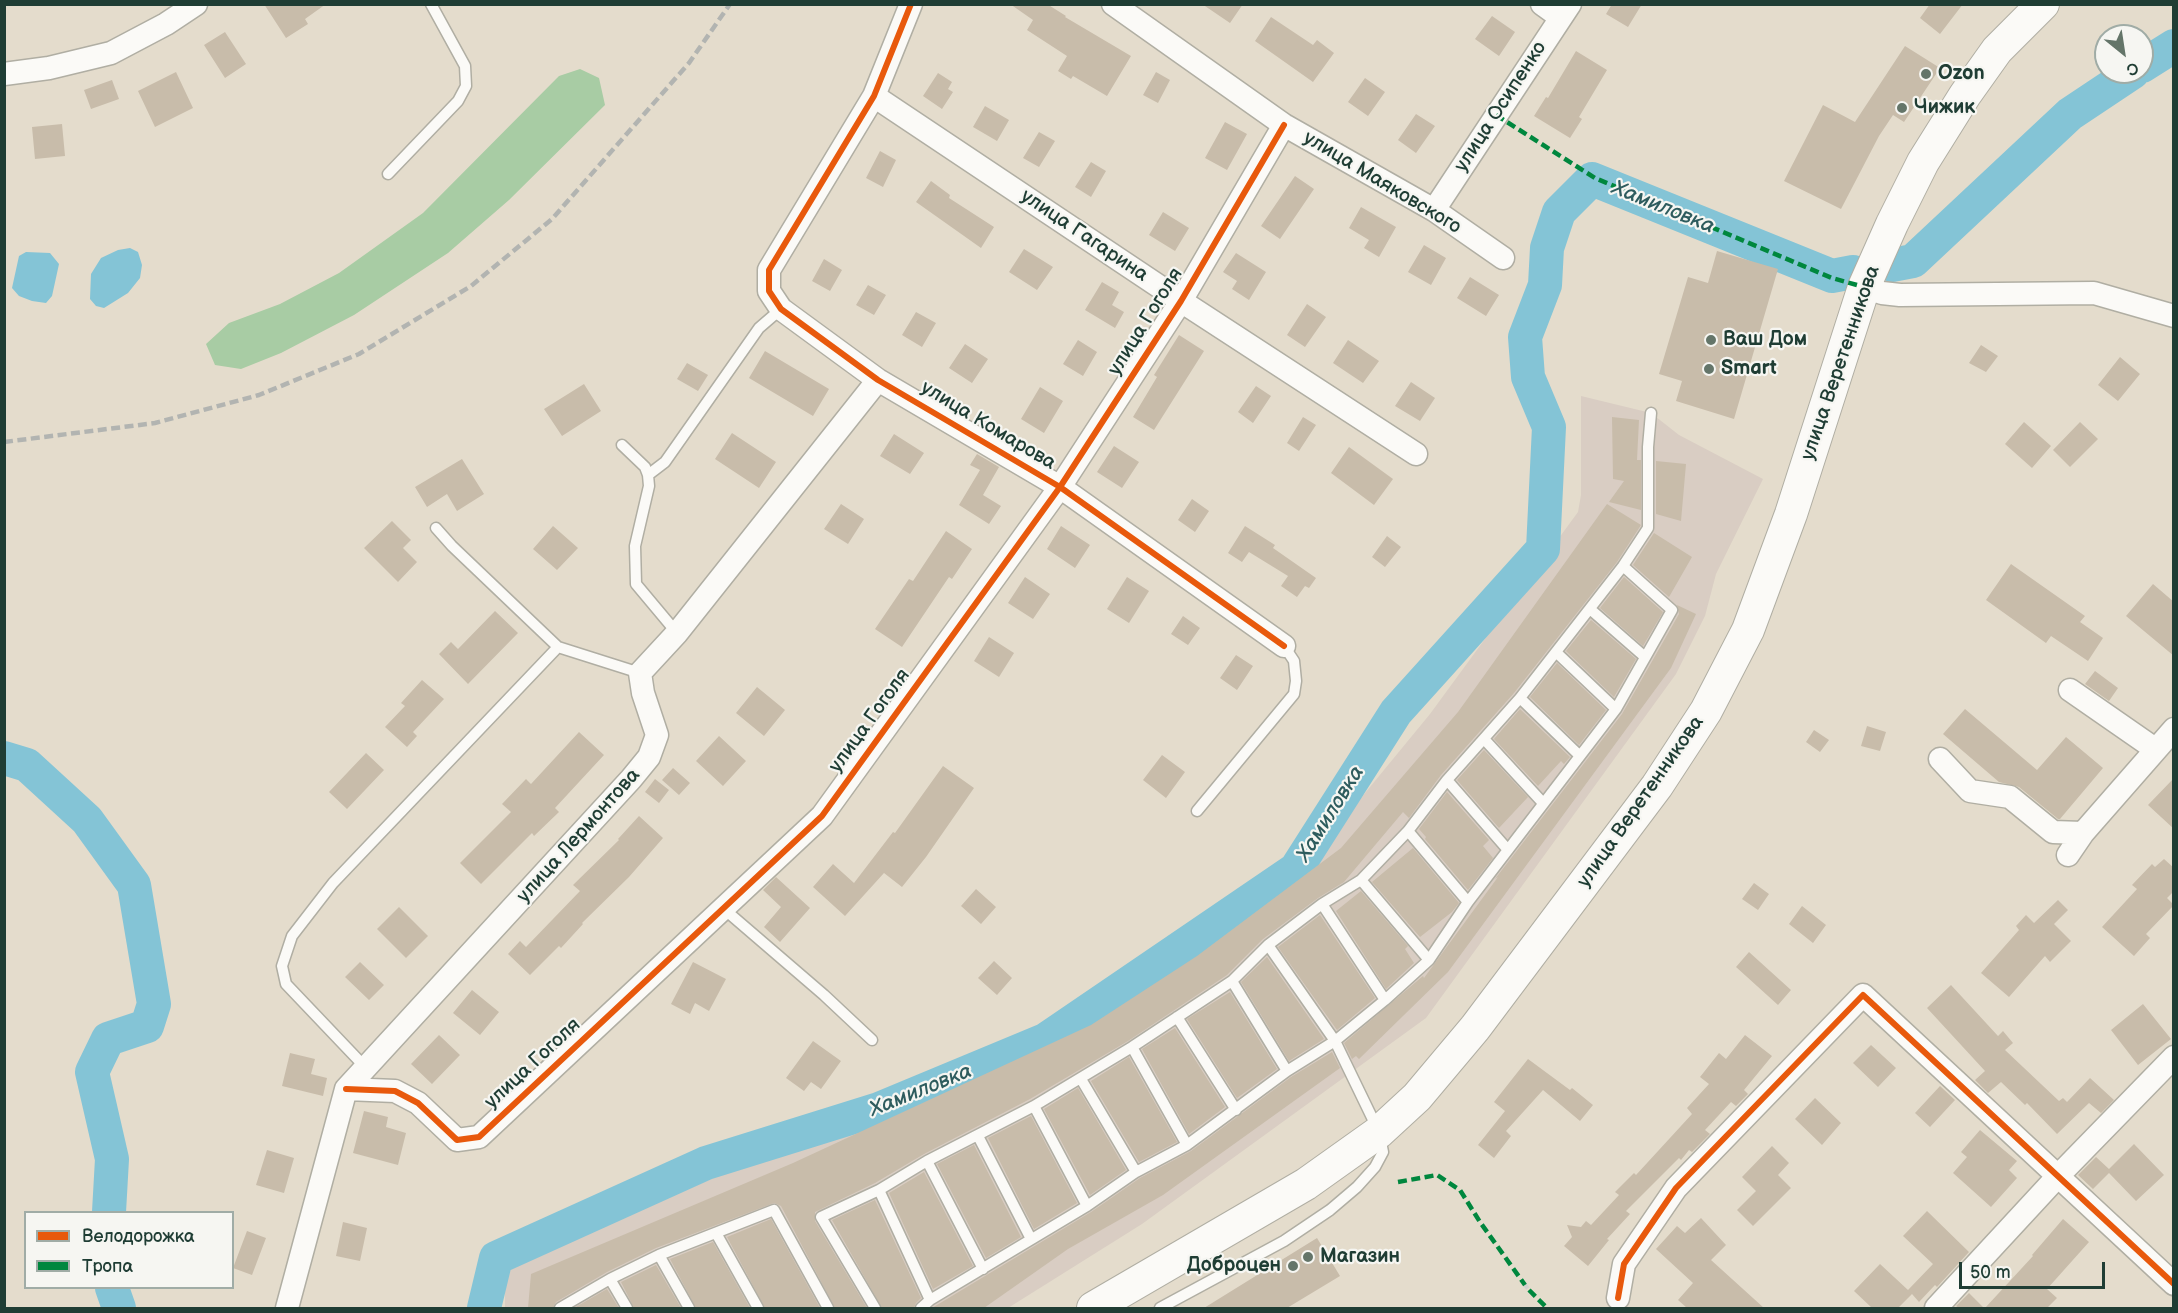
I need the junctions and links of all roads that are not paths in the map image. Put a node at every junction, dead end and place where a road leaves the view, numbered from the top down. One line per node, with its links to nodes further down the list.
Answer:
1 (196, 4): 7 (street)
2 (431, 4): 10 (lane)
3 (911, 4): 8 (street)
4 (1113, 4): 9 (street, улица Маяковского)
5 (2037, 6): 13 (main road, улица Веретенникова)
6 (1557, 9): 11 (street, улица Осипенко)
7 (4, 74)
8 (874, 96): 14 (street); 15 (street, улица Гагарина)
9 (1284, 125): 11 (street, улица Маяковского); 15 (street, улица Гоголя)
10 (388, 174)
11 (1434, 210): 12 (street, улица Маяковского)
12 (1503, 258)
13 (1864, 287): 16 (street); 66 (main road, улица Веретенникова)
14 (775, 300): 17 (street, улица Комарова); 21 (lane)
15 (1181, 301): 20 (street, улица Гагарина); 22 (street, улица Гоголя)
16 (2174, 316)
17 (878, 380): 22 (street, улица Комарова); 26 (street)
18 (1651, 413): 24 (lane)
19 (622, 445): 21 (lane)
20 (1416, 454)
21 (648, 475): 26 (lane)
22 (1060, 487): 27 (street, улица Комарова); 50 (street, улица Гоголя)
23 (436, 528): 28 (lane)
24 (1623, 566): 25 (lane); 30 (lane)
25 (1590, 609): 29 (lane); 30 (lane)
26 (677, 633): 31 (street)
27 (1284, 646): 42 (lane)
28 (558, 647): 31 (lane); 60 (lane)
29 (1556, 652): 33 (lane); 34 (lane)
30 (1646, 657): 34 (lane)
31 (640, 673): 60 (street, улица Лермонтова)
32 (2070, 690): 37 (street)
33 (1520, 698): 36 (lane); 38 (lane)
34 (1616, 709): 38 (lane)
35 (2174, 729): 37 (street)
36 (1484, 740): 40 (lane); 41 (lane)
37 (2154, 749): 44 (street)
38 (1579, 755): 41 (lane)
39 (1940, 759): 44 (street)
40 (1447, 780): 43 (lane); 45 (lane)
41 (1543, 803): 45 (lane)
42 (1197, 811)
43 (1408, 831): 47 (lane); 48 (lane)
44 (2083, 833): 46 (street)
45 (1508, 850): 48 (lane)
46 (2067, 855)
47 (1361, 880): 49 (lane); 52 (lane)
48 (1468, 902): 52 (lane)
49 (1322, 904): 51 (lane); 54 (lane)
50 (724, 909): 56 (lane); 63 (street, улица Гоголя)
51 (1268, 945): 53 (lane); 57 (lane)
52 (1429, 960): 54 (lane)
53 (1233, 981): 55 (lane); 61 (lane)
54 (1385, 1000): 57 (lane)
55 (1177, 1017): 58 (lane); 65 (lane)
56 (872, 1040)
57 (1335, 1041): 61 (lane); 66 (lane)
58 (1132, 1047): 62 (lane); 68 (lane)
59 (2174, 1057): 71 (street)
60 (366, 1068): 63 (street, улица Лермонтова)
61 (1287, 1071): 65 (lane)
62 (1081, 1079): 64 (lane); 70 (lane)
63 (346, 1089): 82 (street, улица Лермонтова)
64 (1034, 1106): 67 (lane); 73 (lane)
65 (1236, 1110): 68 (lane)
66 (1379, 1132): 90 (main road, улица Веретенникова); 91 (lane)
67 (978, 1136): 69 (lane); 75 (lane)
68 (1186, 1145): 70 (lane)
69 (927, 1161): 72 (lane); 77 (lane)
70 (1136, 1172): 73 (lane)
71 (2059, 1175): 79 (street); 81 (street); 92 (street)
72 (879, 1190): 80 (lane); 88 (lane)
73 (1087, 1206): 75 (lane)
74 (716, 1233): 76 (lane); 86 (lane); 87 (lane)
75 (1031, 1239): 77 (lane)
76 (658, 1255): 78 (lane); 85 (lane)
77 (983, 1269): 80 (lane)
78 (610, 1279): 83 (lane); 84 (lane)
79 (2174, 1284)
80 (930, 1300): 89 (lane)
81 (1617, 1305)
82 (287, 1308)
83 (560, 1308)
84 (627, 1308)
85 (689, 1308)
86 (758, 1308)
87 (828, 1308)
88 (875, 1308)
89 (921, 1308)
90 (1093, 1308)
91 (1160, 1308)
92 (1936, 1308)

